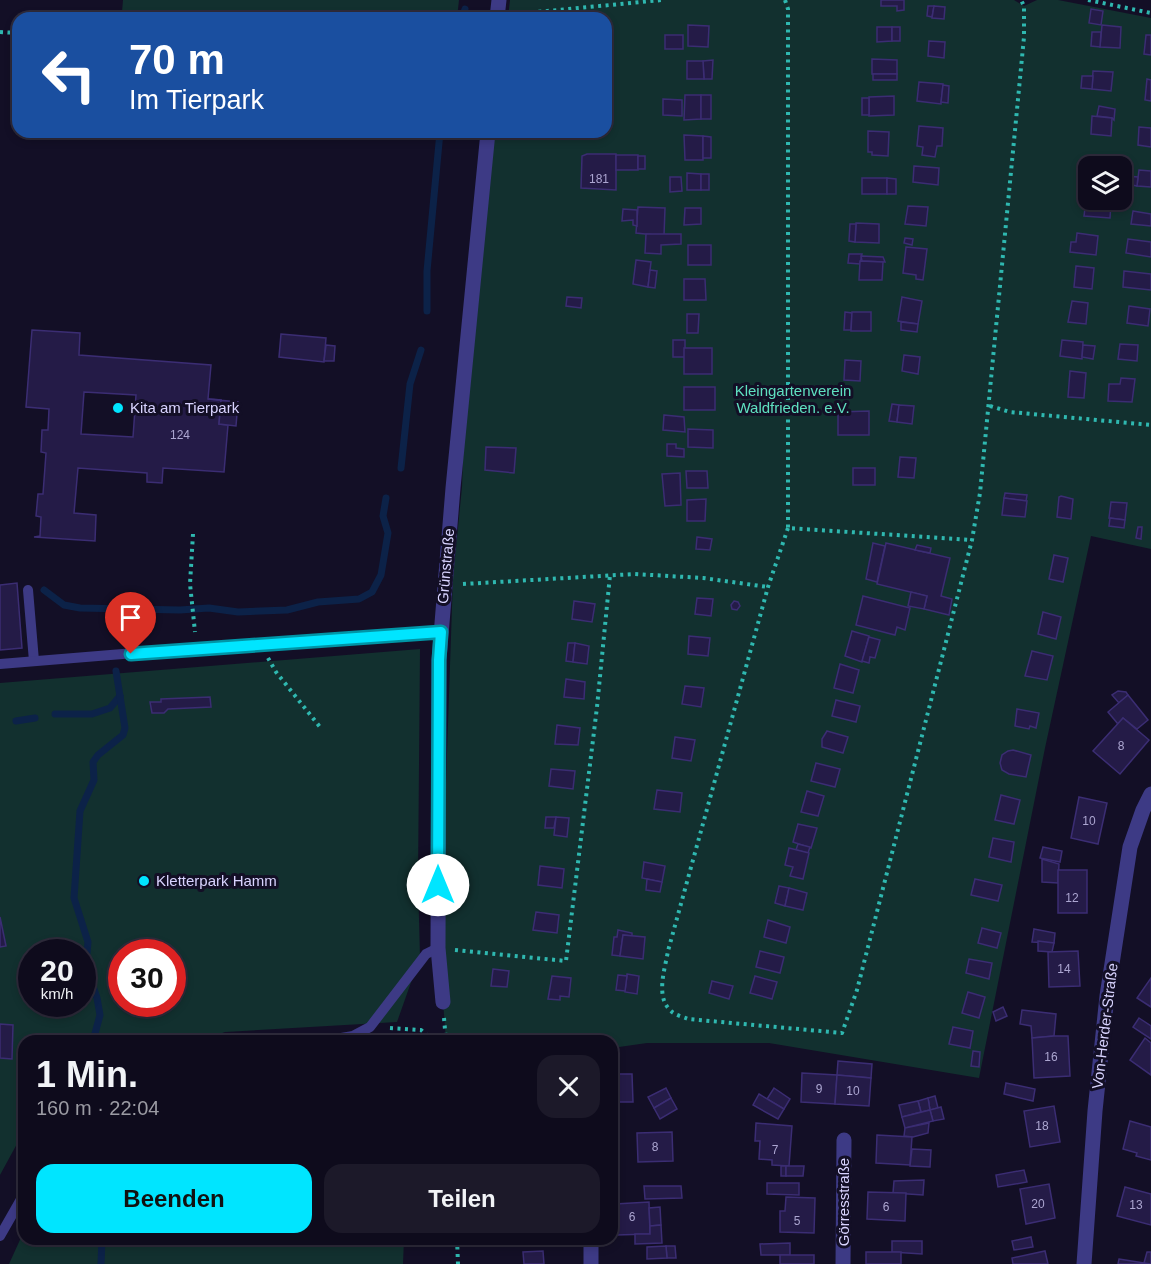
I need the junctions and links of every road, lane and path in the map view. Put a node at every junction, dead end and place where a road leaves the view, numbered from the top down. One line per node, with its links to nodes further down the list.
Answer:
1 (662, 0): 5 (path)
2 (785, 0): 10 (path)
3 (1021, 0): 8 (path)
4 (1088, 0): 6 (path)
5 (548, 12)
6 (1151, 13)
7 (487, 138): 14 (street, Grünstraße)
8 (990, 406): 9 (path); 12 (path)
9 (1151, 424)
10 (789, 528): 12 (path); 15 (path)
11 (193, 534): 19 (path)
12 (972, 540): 15 (path)
13 (610, 575): 14 (path); 15 (path); 24 (path)
14 (444, 583): 17 (street, Grünstraße)
15 (768, 586)
16 (28, 590): 20 (lane)
17 (441, 632): 18 (lane); 24 (street, Grünstraße)
18 (261, 645): 19 (lane); 22 (path)
19 (196, 648): 20 (lane)
20 (34, 661): 21 (lane)
21 (0, 664)
22 (320, 727)
23 (1151, 794): 37 (street, Von-Herder-Straße)
24 (438, 948): 25 (street, Grünstraße); 26 (lane)
25 (443, 1002)
26 (370, 1027): 27 (lane); 28 (path)
27 (355, 1035)
28 (426, 1035)
29 (844, 1140): 36 (street, Görresstraße)
30 (18, 1204): 31 (lane)
31 (0, 1236)
32 (457, 1245): 34 (path)
33 (591, 1245): 35 (street)
34 (458, 1264)
35 (591, 1264)
36 (843, 1264)
37 (1084, 1264)

